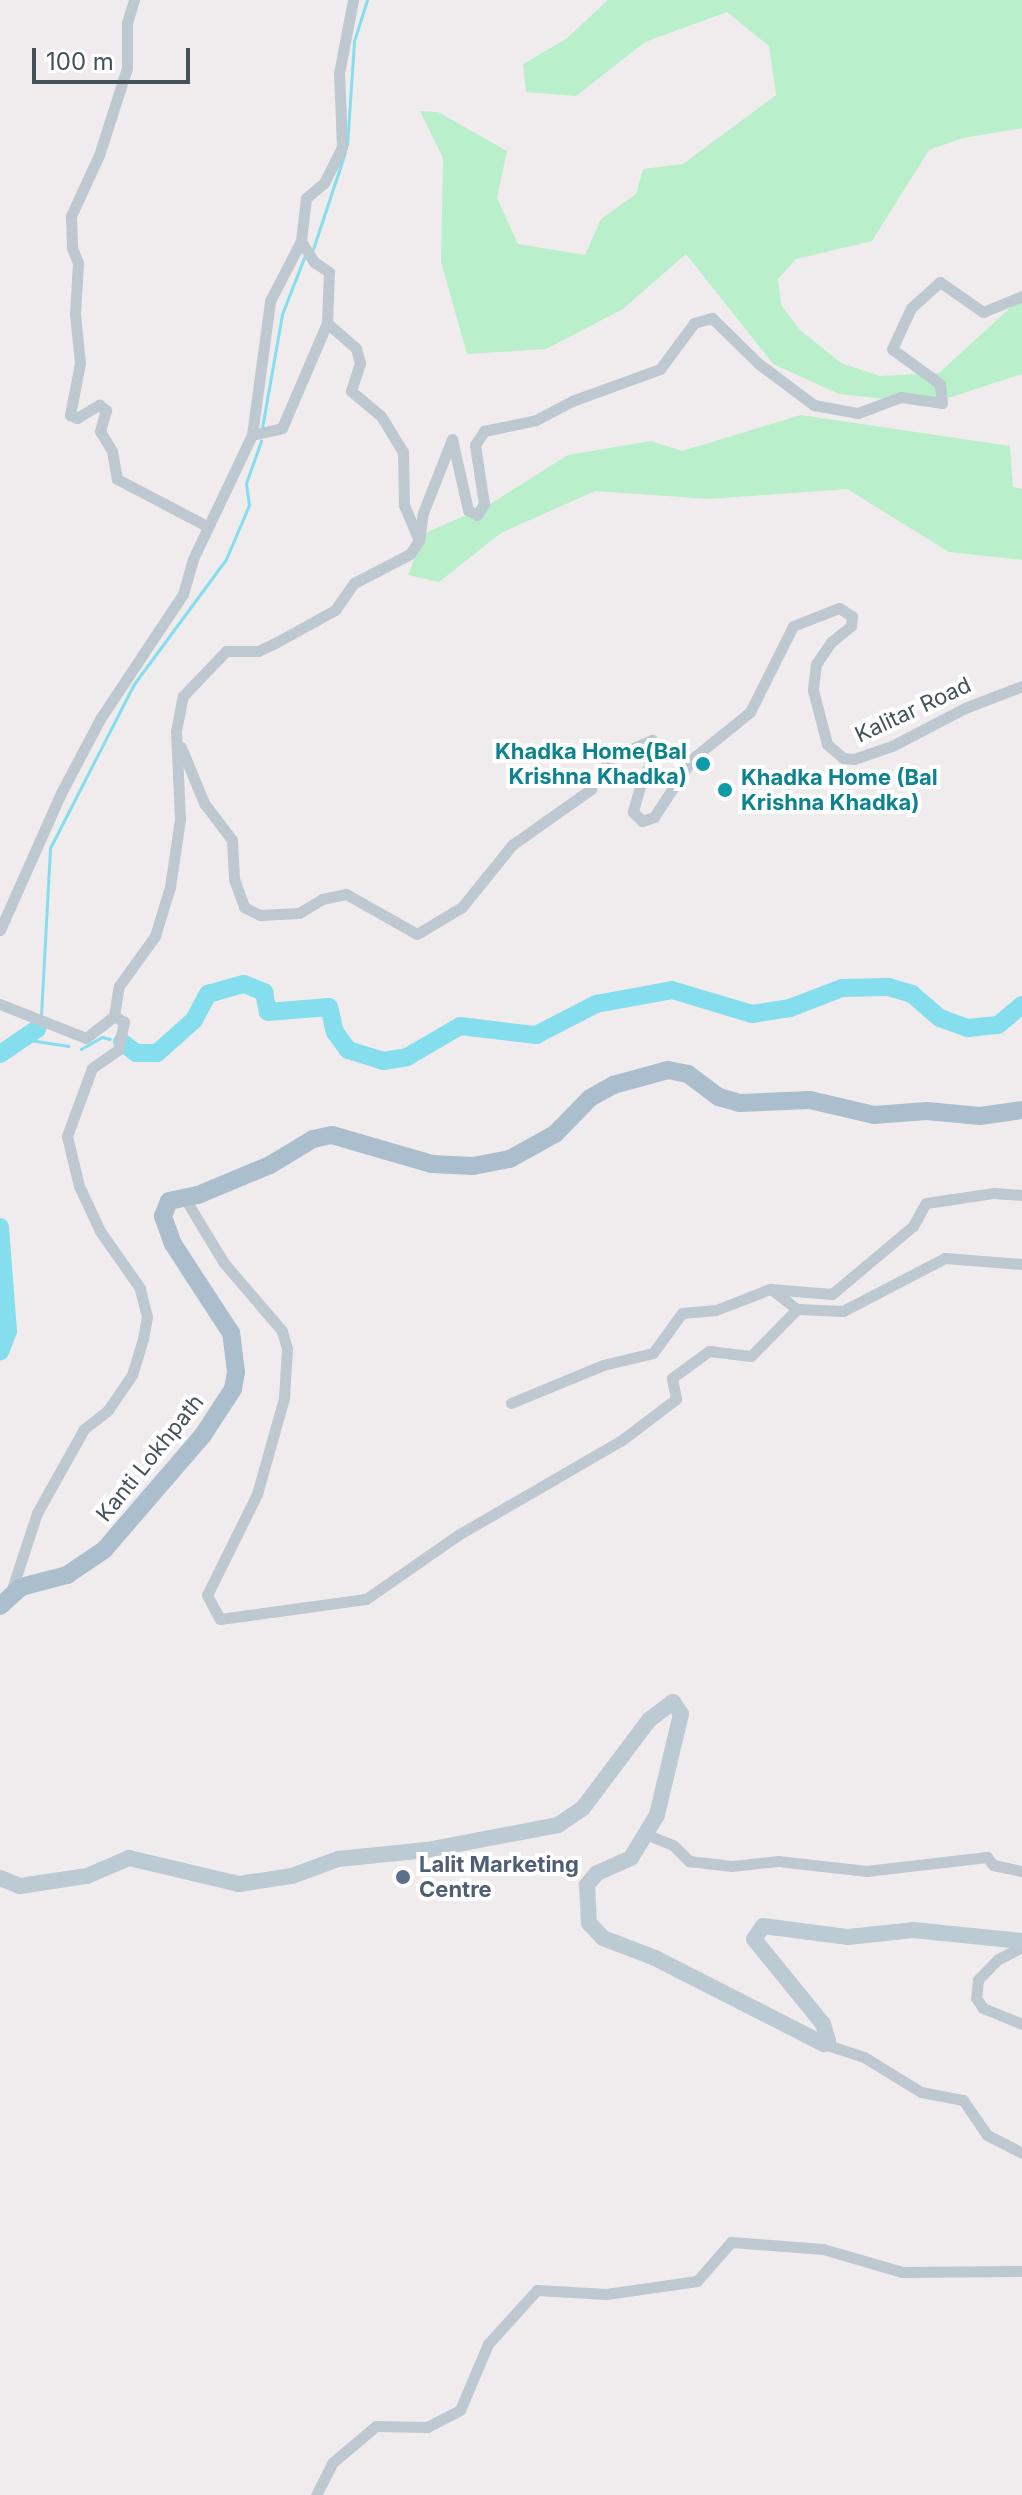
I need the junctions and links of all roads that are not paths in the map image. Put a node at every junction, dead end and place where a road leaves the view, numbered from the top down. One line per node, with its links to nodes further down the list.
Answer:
1 (134, 0): 7 (street)
2 (353, 0): 3 (street)
3 (301, 241): 5 (street); 6 (street)
4 (1022, 296): 8 (street)
5 (327, 323): 6 (street); 8 (street)
6 (252, 435): 7 (street)
7 (207, 526): 11 (street)
8 (419, 540): 10 (street)
9 (1022, 686): 10 (street, Kalitar Road)
10 (176, 731): 13 (street)
11 (0, 930)
12 (0, 1004): 13 (street)
13 (114, 1016): 21 (street)
14 (1022, 1110): 16 (main road)
15 (1022, 1195): 18 (street)
16 (184, 1197): 19 (street); 21 (main road, Kanti Lokhpath)
17 (1022, 1264): 19 (street)
18 (770, 1289): 19 (street); 20 (street)
19 (797, 1309)
20 (511, 1403)
21 (6, 1599)
22 (643, 1833): 23 (street); 24 (street); 28 (street)
23 (1022, 1871)
24 (0, 1878)
25 (1022, 1941): 28 (street)
26 (1022, 1947): 27 (street)
27 (1022, 2024)
28 (824, 2044): 29 (street)
29 (1022, 2153)
30 (1022, 2271): 31 (street)
31 (316, 2495)

